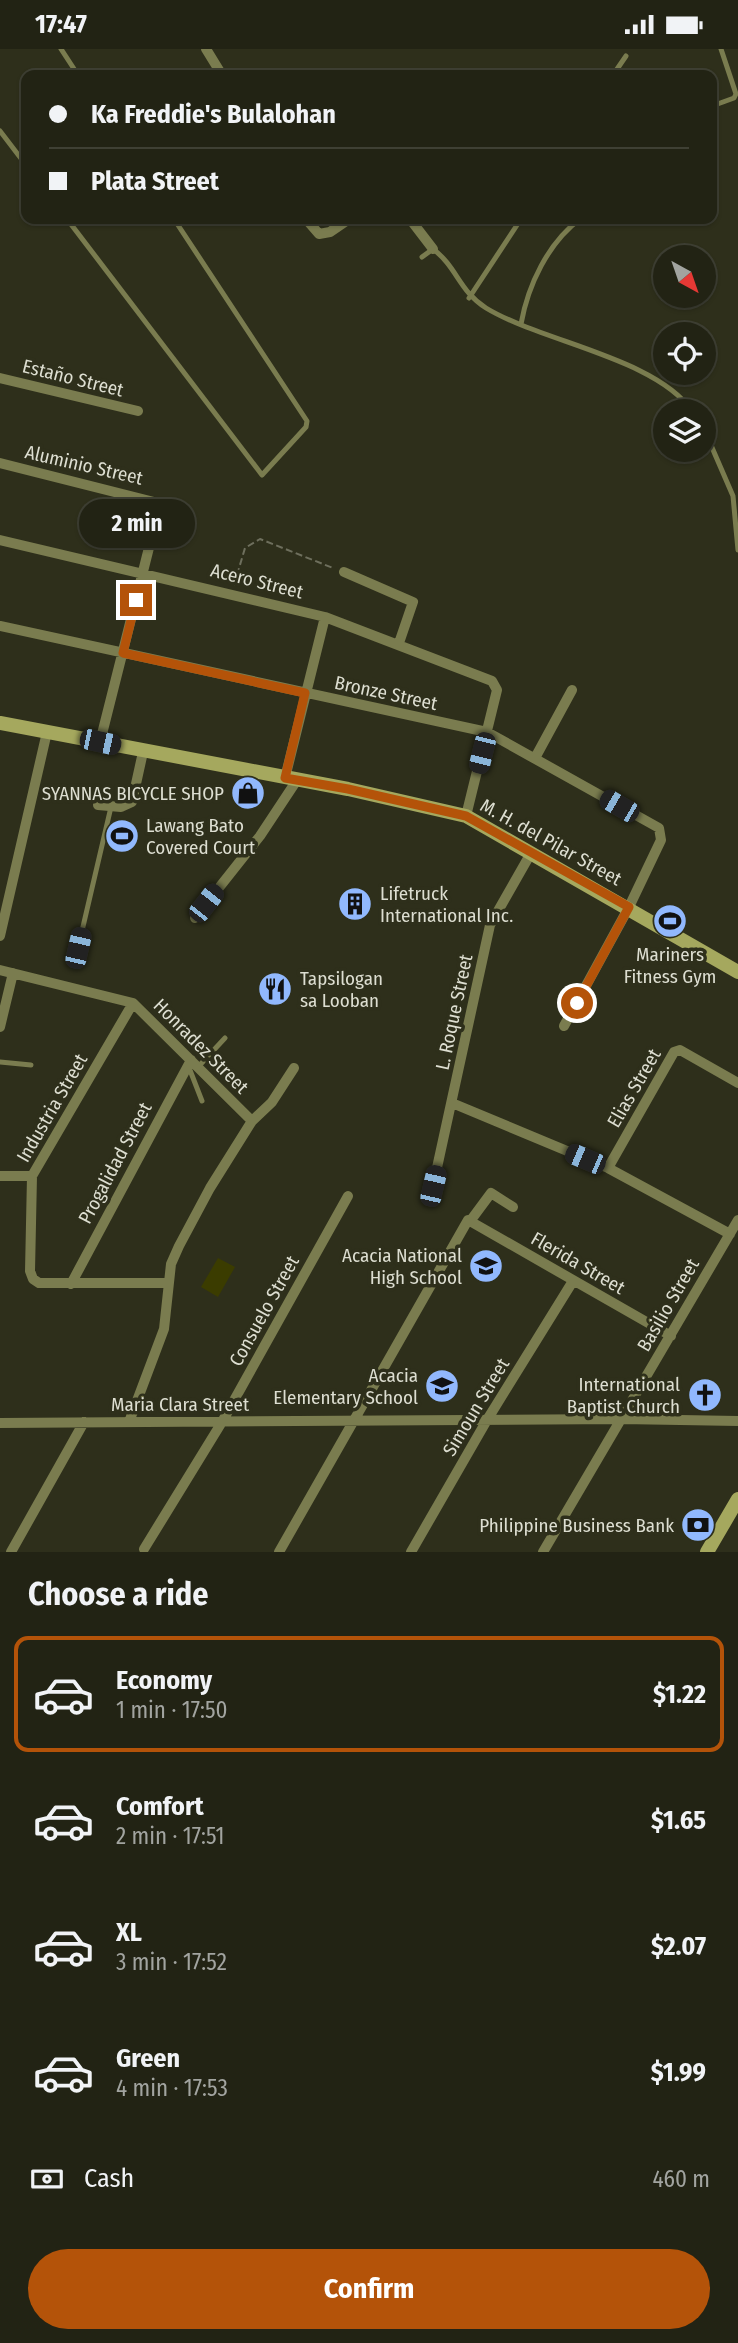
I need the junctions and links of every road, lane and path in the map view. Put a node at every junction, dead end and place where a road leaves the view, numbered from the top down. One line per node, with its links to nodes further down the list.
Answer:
1 (61, 49): 5 (lane)
2 (206, 49): 6 (street)
3 (721, 49): 8 (lane)
4 (626, 56): 7 (lane)
5 (75, 70)
6 (219, 70)
7 (617, 70)
8 (717, 104)
9 (0, 131): 10 (lane)
10 (21, 158)
11 (70, 224): 12 (lane)
12 (177, 224)
13 (310, 224): 14 (street)
14 (342, 224)
15 (414, 224): 18 (street)
16 (519, 224): 20 (lane)
17 (574, 224): 21 (lane)
18 (433, 249): 19 (lane); 20 (lane)
19 (422, 257)
20 (469, 297): 21 (lane)
21 (521, 324): 23 (lane)
22 (0, 378): 24 (street, Estaño Street)
23 (679, 399)
24 (138, 411)
25 (716, 457): 28 (lane)
26 (0, 463): 30 (street, Aluminio Street)
27 (0, 540): 30 (street, Acero Street)
28 (738, 550)
29 (344, 572): 31 (path); 34 (street)
30 (144, 573): 31 (street, Acero Street); 35 (street)
31 (232, 592): 32 (street, Acero Street)
32 (325, 617): 34 (street, Acero Street); 37 (street)
33 (0, 626): 35 (street, Bronze Street)
34 (398, 643): 40 (street, Acero Street)
35 (123, 653): 37 (street, Bronze Street); 41 (street)
36 (572, 690): 43 (street)
37 (305, 693): 40 (street, Bronze Street); 44 (street)
38 (0, 723): 39 (main road, M. H. del Pilar Street)
39 (47, 732): 41 (main road, M. H. del Pilar Street); 51 (street)
40 (487, 732): 43 (street, Bronze Street); 47 (street)
41 (100, 742): 42 (main road, M. H. del Pilar Street)
42 (143, 752): 44 (main road, M. H. del Pilar Street); 46 (street)
43 (535, 758): 49 (street, Bronze Street)
44 (291, 779): 47 (main road, M. H. del Pilar Street); 50 (street)
45 (97, 805): 46 (street)
46 (111, 807): 52 (lane)
47 (466, 816): 48 (main road, M. H. del Pilar Street)
48 (531, 853): 49 (main road, M. H. del Pilar Street); 66 (street, L. Roque Street)
49 (629, 907): 54 (main road, M. H. del Pilar Street); 57 (street)
50 (195, 918)
51 (0, 936)
52 (78, 948)
53 (0, 970): 55 (street, Honradez Street)
54 (738, 972)
55 (13, 973): 56 (street, Honradez Street); 58 (street)
56 (133, 1003): 61 (street, Honradez Street); 70 (street, Industria Street)
57 (564, 1026)
58 (0, 1027)
59 (225, 1038): 61 (lane)
60 (0, 1062): 62 (lane)
61 (192, 1064): 65 (lane); 67 (street, Honradez Street); 78 (street, Progalidad Street)
62 (31, 1065)
63 (294, 1068): 67 (street)
64 (738, 1083): 68 (street, Elias Street)
65 (202, 1101)
66 (452, 1103): 68 (street); 71 (street, L. Roque Street)
67 (251, 1121): 79 (street)
68 (608, 1168): 76 (street)
69 (0, 1176): 70 (street)
70 (32, 1176): 78 (street, Industria Street)
71 (433, 1186)
72 (348, 1196): 87 (street, Consuelo Street)
73 (513, 1207): 74 (street)
74 (470, 1220): 77 (street, Flerida Street); 83 (street)
75 (738, 1220): 76 (street, Basilio Street)
76 (730, 1234): 80 (street, Basilio Street)
77 (573, 1281): 80 (street, Flerida Street); 82 (street, Simoun Street)
78 (71, 1283): 79 (street)
79 (169, 1283): 86 (street)
80 (671, 1336): 81 (street, Basilio Street)
81 (622, 1419): 82 (street, Maria Clara Street); 84 (street, Maria Clara Street); 94 (street, Basilio Street)
82 (486, 1420): 83 (street, Maria Clara Street); 93 (street, Simoun Street)
83 (355, 1421): 87 (street, Maria Clara Street); 92 (street)
84 (738, 1421)
85 (84, 1422): 86 (street, Maria Clara Street); 88 (street, Maria Clara Street); 91 (street)
86 (129, 1422): 87 (street, Maria Clara Street)
87 (222, 1422): 90 (street, Consuelo Street)
88 (0, 1423)
89 (738, 1499): 95 (main road)
90 (144, 1549)
91 (11, 1552)
92 (279, 1552)
93 (411, 1552)
94 (543, 1552)
95 (707, 1552)

